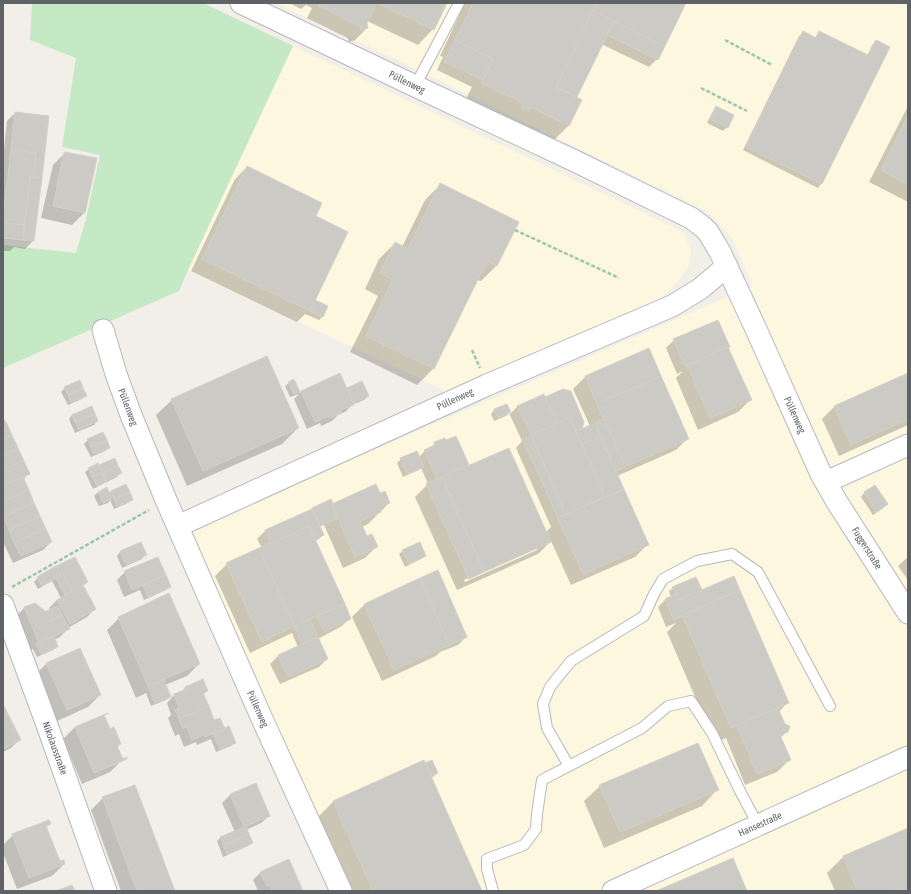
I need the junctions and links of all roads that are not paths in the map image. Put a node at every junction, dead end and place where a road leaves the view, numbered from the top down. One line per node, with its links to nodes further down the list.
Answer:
1 (241, 3): 3 (street, Püllenweg)
2 (459, 3): 3 (lane)
3 (415, 86): 4 (street, Püllenweg)
4 (727, 266): 7 (street, Püllenweg); 8 (street, Püllenweg)
5 (103, 330): 8 (street, Püllenweg)
6 (908, 445): 7 (street)
7 (826, 482): 10 (street, Fuggerstraße)
8 (178, 526): 16 (street, Püllenweg)
9 (6, 597): 15 (street, Nikolausstraße)
10 (908, 613)
11 (830, 706): 13 (lane)
12 (908, 757): 14 (street, Hansestraße)
13 (570, 766): 14 (lane); 17 (lane)
14 (758, 825): 18 (street, Hansestraße)
15 (106, 891)
16 (341, 891)
17 (494, 891)
18 (613, 891)

